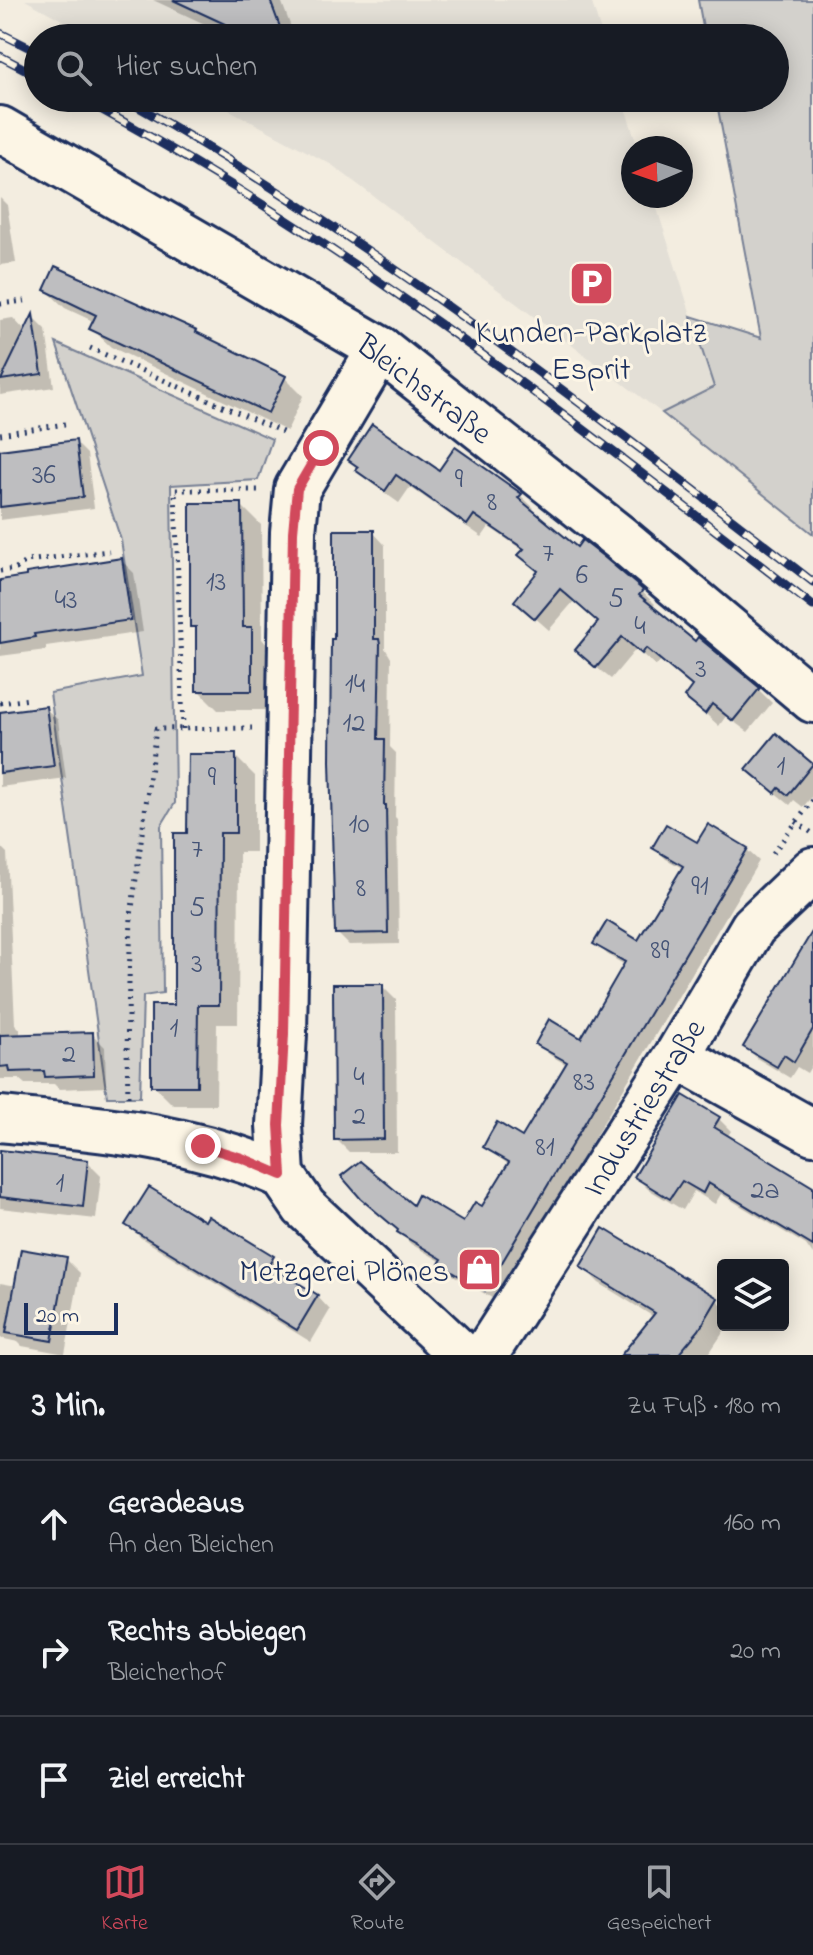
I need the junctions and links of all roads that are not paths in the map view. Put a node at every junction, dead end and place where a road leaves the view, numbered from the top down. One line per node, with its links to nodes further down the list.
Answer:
1 (0, 129): 2 (street, Bleichstraße)
2 (380, 349): 3 (street, Bleichstraße); 8 (street)
3 (813, 700)
4 (813, 870): 5 (street, Industriestraße)
5 (677, 1056): 7 (street); 10 (street, Industriestraße)
6 (0, 1119): 8 (street)
7 (813, 1132)
8 (282, 1175): 9 (street)
9 (462, 1355)
10 (485, 1355)

